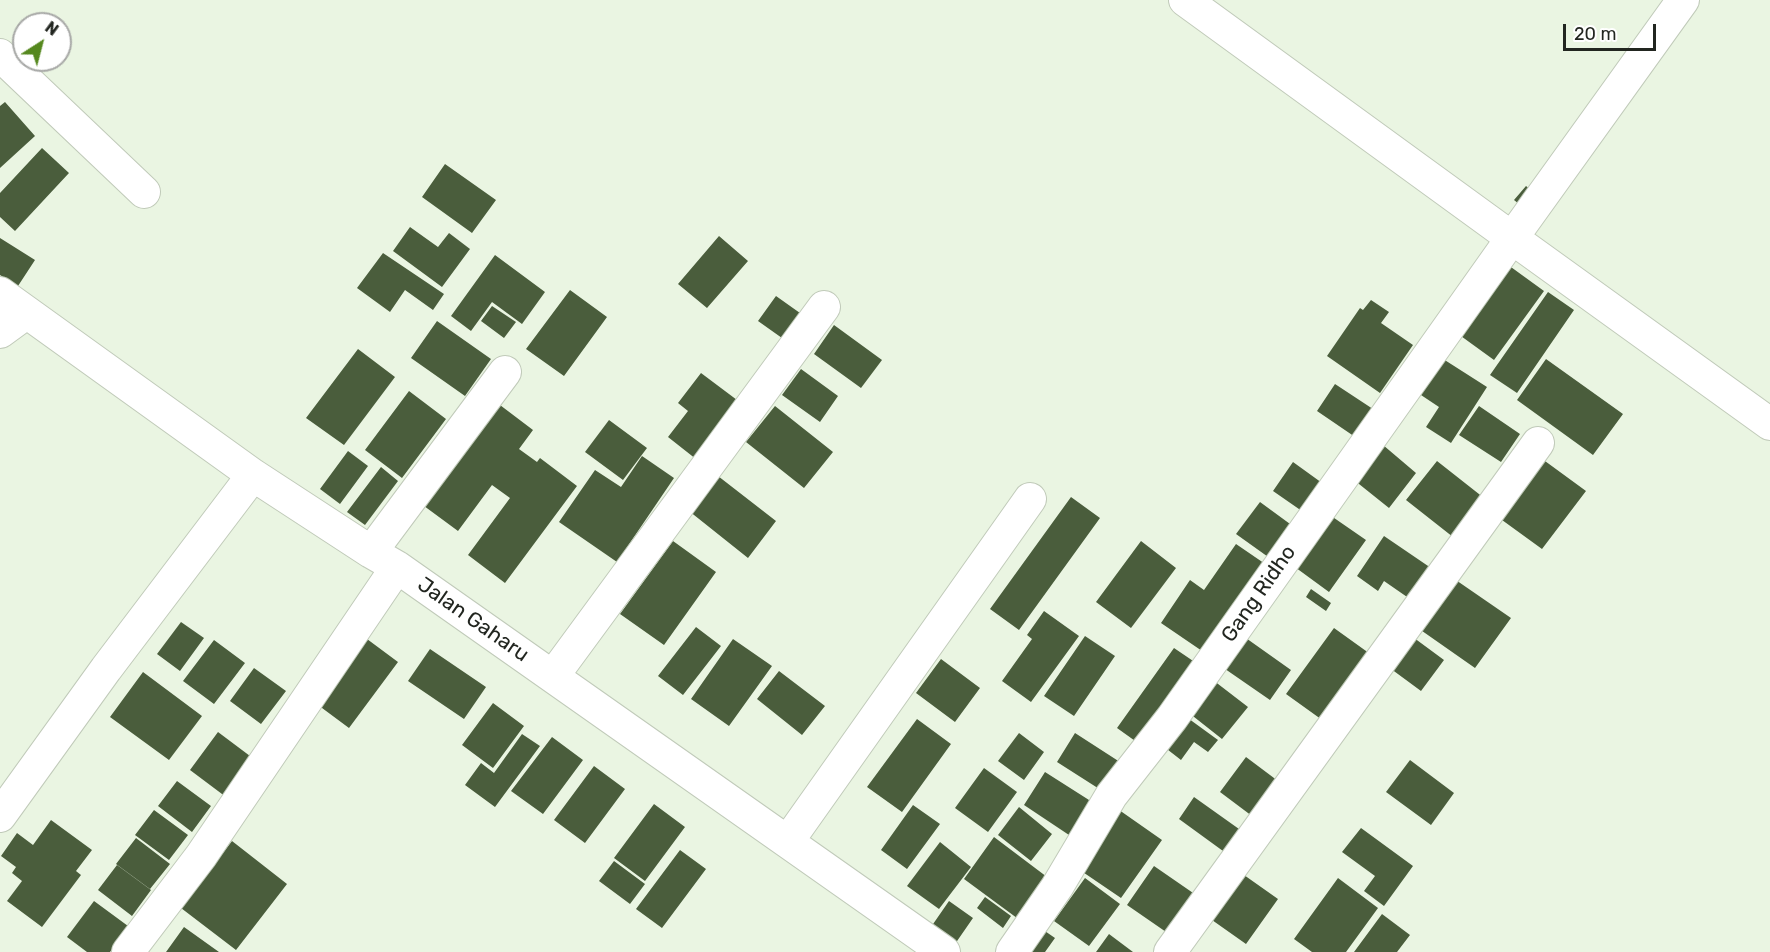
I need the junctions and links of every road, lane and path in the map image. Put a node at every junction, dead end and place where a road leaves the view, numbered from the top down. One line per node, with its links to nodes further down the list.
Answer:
1 (1185, 0): 5 (street)
2 (1683, 0): 5 (street, Gang Ridho)
3 (0, 55): 4 (street)
4 (144, 192)
5 (1512, 238): 11 (street); 22 (street, Gang Ridho)
6 (0, 293): 8 (street, Jalan Gaharu)
7 (824, 307): 17 (street)
8 (26, 313): 9 (street); 13 (street, Jalan Gaharu)
9 (0, 332)
10 (505, 372): 15 (street)
11 (1770, 423)
12 (1538, 442): 23 (street)
13 (254, 475): 15 (street, Jalan Gaharu); 18 (street)
14 (1030, 499): 19 (street)
15 (371, 552): 16 (street, Jalan Gaharu)
16 (397, 567): 17 (street, Jalan Gaharu); 20 (street)
17 (553, 676): 19 (street, Jalan Gaharu)
18 (0, 816)
19 (788, 841): 21 (street, Jalan Gaharu)
20 (128, 952)
21 (944, 952)
22 (1012, 952)
23 (1170, 952)

